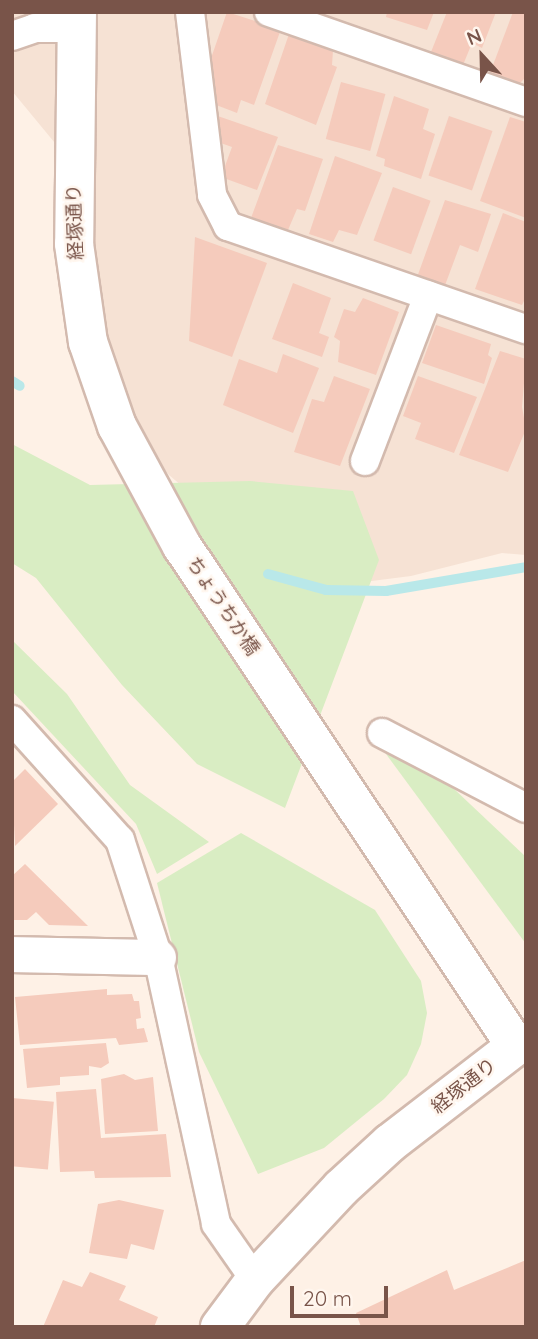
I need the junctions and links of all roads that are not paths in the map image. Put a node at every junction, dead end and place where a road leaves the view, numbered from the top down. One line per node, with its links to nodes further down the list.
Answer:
1 (190, 12): 6 (street)
2 (269, 12): 5 (street)
3 (77, 20): 4 (street); 8 (main road, 経塚通り)
4 (12, 36)
5 (526, 102)
6 (428, 296): 7 (street); 9 (street)
7 (526, 329)
8 (117, 426): 12 (main road, ちょうちか橋)
9 (365, 461)
10 (12, 720): 15 (street)
11 (382, 733): 13 (street)
12 (341, 778): 16 (main road, 経塚通り)
13 (526, 808)
14 (12, 954): 15 (street)
15 (158, 957): 17 (street)
16 (521, 1054): 17 (main road, 経塚通り)
17 (255, 1280): 18 (main road, 経塚通り)
18 (220, 1327)

